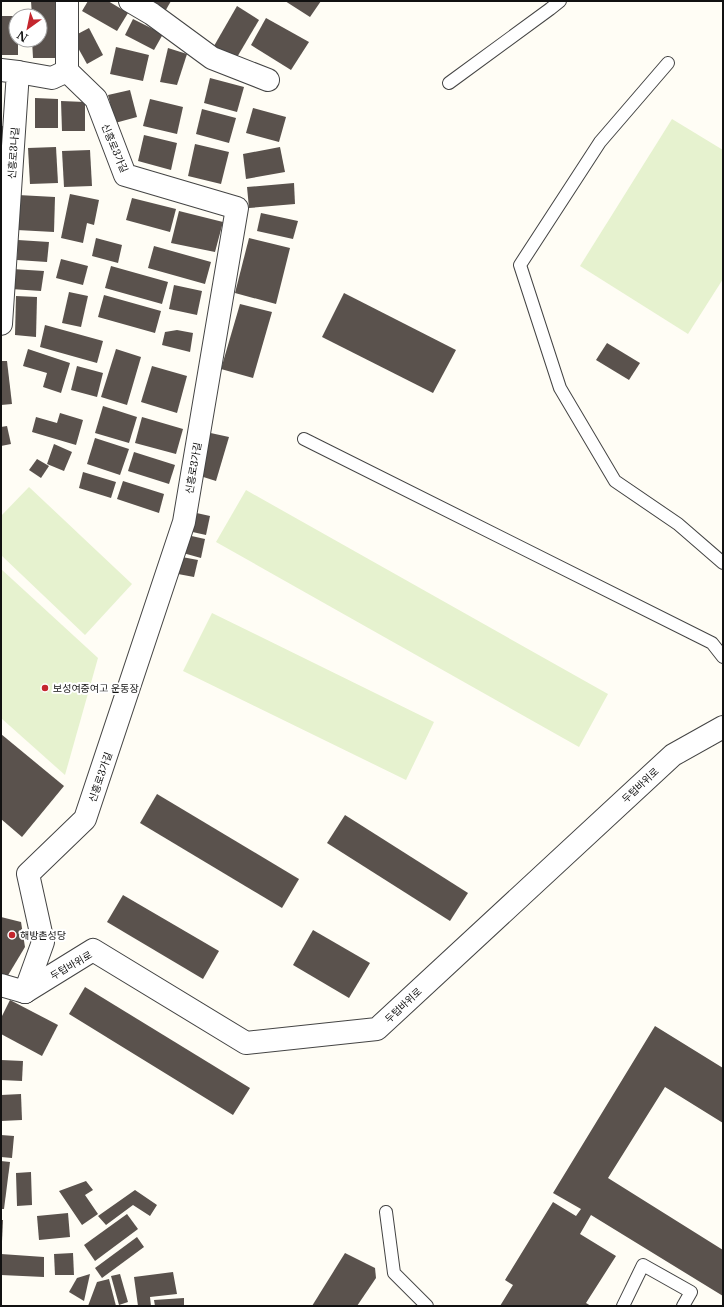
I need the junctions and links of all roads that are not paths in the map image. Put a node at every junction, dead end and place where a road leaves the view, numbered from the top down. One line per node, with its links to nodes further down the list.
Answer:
1 (67, 1): 6 (street)
2 (130, 1): 7 (street)
3 (560, 1): 8 (lane)
4 (668, 63): 12 (lane)
5 (10, 71): 6 (street); 9 (street, 신흥로3나길)
6 (67, 71): 16 (street, 신흥로3가길)
7 (268, 80)
8 (449, 83)
9 (5, 212): 10 (street, 신흥로3나길)
10 (1, 312)
11 (304, 439): 13 (lane)
12 (723, 563)
13 (723, 657)
14 (723, 728): 16 (street, 두텁바위로)
15 (1, 985): 16 (street)
16 (25, 992)
17 (386, 1212): 18 (lane)
18 (427, 1306)
19 (623, 1306): 20 (lane)
20 (684, 1306)

